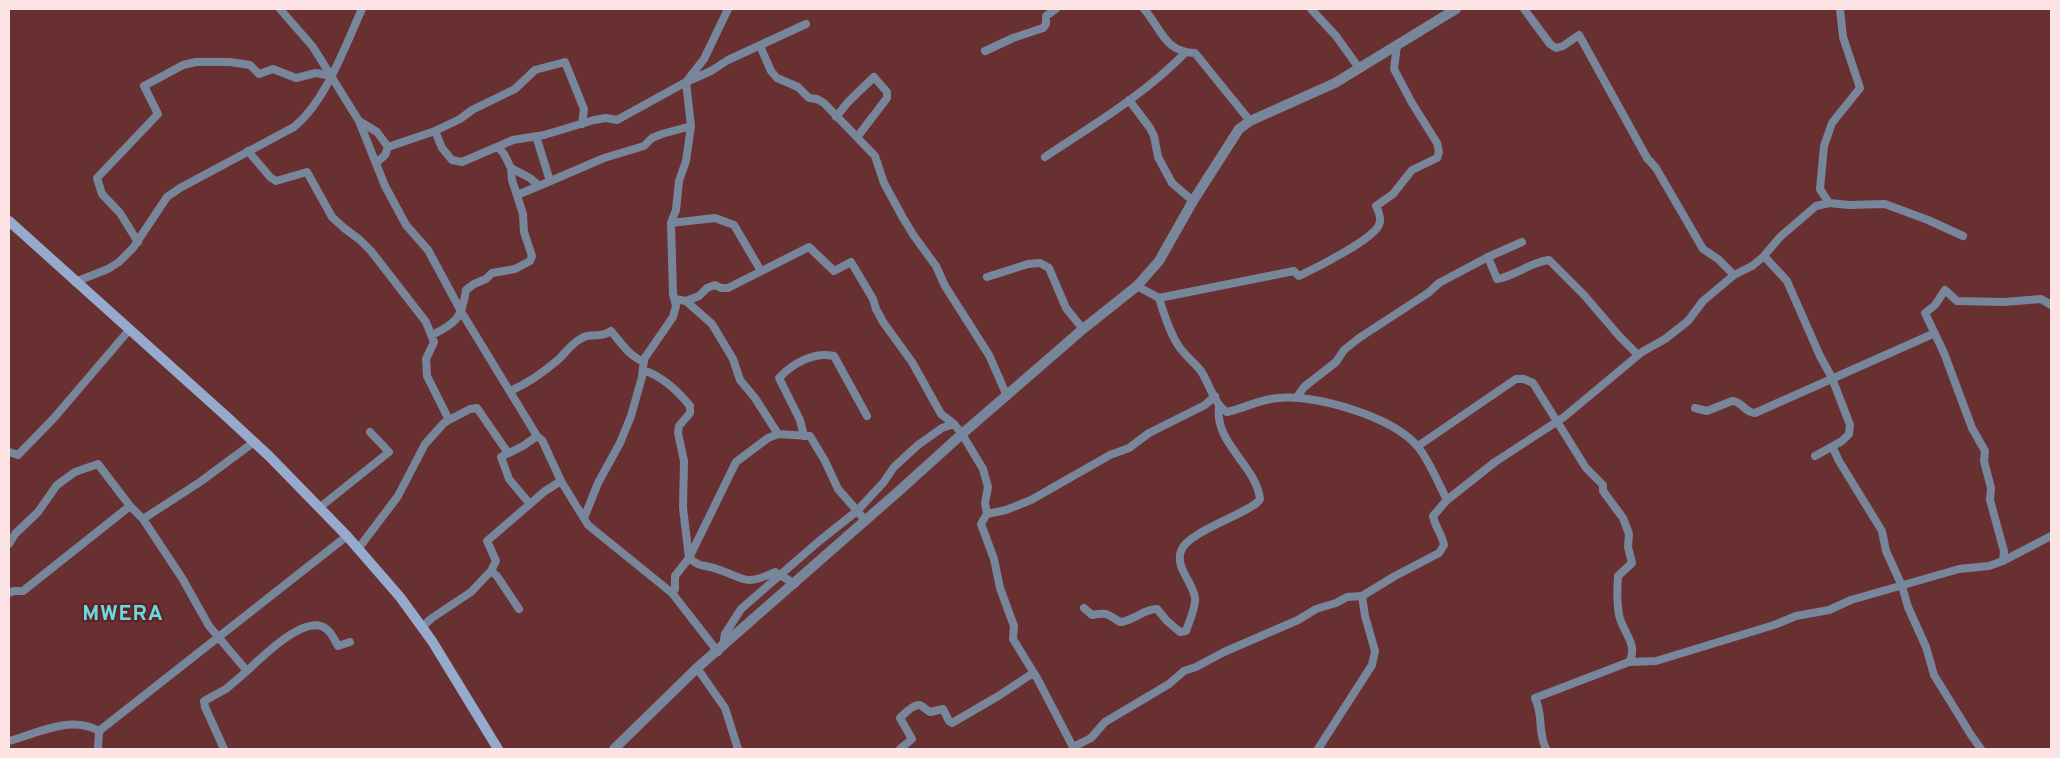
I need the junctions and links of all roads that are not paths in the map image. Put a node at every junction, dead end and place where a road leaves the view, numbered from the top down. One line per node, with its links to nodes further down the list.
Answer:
1 (280, 9): 17 (street)
2 (362, 9): 17 (street)
3 (728, 9): 18 (street)
4 (1056, 9): 14 (street)
5 (1145, 9): 15 (street)
6 (1311, 9): 16 (street)
7 (1456, 9): 10 (street)
8 (1524, 9): 47 (street)
9 (1840, 9): 38 (street)
10 (1445, 12): 12 (street)
11 (806, 24): 13 (street)
12 (1397, 45): 16 (street); 51 (street)
13 (760, 46): 18 (street); 20 (street)
14 (985, 51)
15 (1185, 53): 19 (street); 21 (street)
16 (1360, 68): 21 (street)
17 (332, 76): 22 (street); 30 (street); 42 (street)
18 (686, 82): 23 (street); 24 (street)
19 (1129, 100): 31 (street); 37 (street)
20 (836, 117): 27 (street); 27 (street)
21 (1250, 120): 37 (street)
22 (359, 121): 29 (street); 32 (street)
23 (582, 124): 25 (street); 26 (street)
24 (691, 126): 34 (street); 40 (street)
25 (435, 130): 28 (street); 29 (street)
26 (536, 136): 28 (street); 34 (street)
27 (858, 136): 65 (street)
28 (498, 147): 33 (street)
29 (388, 148): 32 (street)
30 (248, 152): 42 (street); 59 (street)
31 (1045, 157)
32 (376, 162): 55 (street)
33 (511, 168): 35 (street); 36 (street)
34 (550, 181): 35 (street)
35 (539, 186): 36 (street)
36 (517, 195): 55 (street)
37 (1193, 201): 50 (street)
38 (1829, 203): 41 (street); 44 (street)
39 (9, 222): 49 (main road)
40 (671, 223): 46 (street); 52 (street)
41 (1963, 236)
42 (138, 242): 49 (street)
43 (1522, 242): 45 (street)
44 (1764, 256): 47 (street); 63 (street)
45 (1488, 257): 60 (street); 67 (street)
46 (761, 271): 53 (street); 73 (street)
47 (1734, 275): 60 (street)
48 (987, 277): 56 (street)
49 (75, 282): 57 (main road)
50 (1137, 286): 51 (street); 56 (street)
51 (1159, 298): 66 (street)
52 (675, 299): 53 (street); 61 (street)
53 (686, 301): 75 (street)
54 (2051, 305): 58 (street)
55 (462, 313): 59 (street); 64 (street)
56 (1083, 329): 65 (street)
57 (130, 330): 79 (main road); 82 (street)
58 (1935, 334): 63 (street); 100 (street)
59 (432, 335): 71 (street)
60 (1638, 355): 72 (street)
61 (644, 362): 62 (street); 64 (street)
62 (643, 370): 92 (street); 99 (street)
63 (1832, 378): 69 (street); 81 (street)
64 (510, 390): 77 (street)
65 (1007, 396): 76 (street)
66 (1215, 396): 68 (street); 91 (street)
67 (1297, 397): 68 (street); 80 (street)
68 (1219, 407): 108 (street)
69 (1695, 408)
70 (867, 416): 78 (street)
71 (449, 420): 83 (street); 98 (street)
72 (1556, 421): 80 (street); 86 (street); 114 (street)
73 (954, 424): 76 (street); 90 (street)
74 (370, 432): 89 (street)
75 (778, 434): 78 (street); 99 (street)
76 (962, 434): 91 (street); 94 (street)
77 (537, 436): 83 (street); 85 (street)
78 (804, 436): 90 (street)
79 (254, 442): 89 (main road); 93 (street)
80 (1418, 446): 86 (street)
81 (1833, 448): 84 (street); 104 (street)
82 (9, 452)
83 (508, 453): 87 (street)
84 (1815, 456)
85 (561, 481): 87 (street); 92 (street)
86 (1447, 500): 107 (street)
87 (530, 504): 101 (street)
88 (130, 506): 93 (street); 97 (street); 105 (street)
89 (320, 508): 95 (main road)
90 (857, 511): 94 (street); 102 (street)
91 (987, 514): 117 (street)
92 (584, 518): 106 (street)
93 (143, 520): 111 (street)
94 (866, 521): 103 (street)
95 (347, 536): 98 (main road); 111 (street)
96 (2051, 536): 100 (street)
97 (9, 544)
98 (358, 549): 110 (main road)
99 (689, 558): 102 (street); 106 (street)
100 (2003, 561): 104 (street)
101 (491, 570): 109 (street); 110 (street)
102 (781, 575): 103 (street); 113 (street)
103 (795, 584): 113 (street)
104 (1902, 586): 114 (street); 129 (street)
105 (9, 593)
106 (672, 593): 113 (street)
107 (1362, 596): 120 (street); 127 (street)
108 (1084, 608)
109 (519, 609)
110 (422, 627): 123 (main road)
111 (218, 637): 116 (street); 118 (street)
112 (350, 642): 116 (street)
113 (721, 650): 115 (street)
114 (1629, 662): 128 (street)
115 (697, 668): 124 (street); 125 (street)
116 (247, 671): 122 (street)
117 (1033, 673): 120 (street); 126 (street)
118 (99, 731): 119 (street); 121 (street)
119 (9, 741)
120 (1073, 748)
121 (98, 749)
122 (224, 749)
123 (498, 749)
124 (614, 749)
125 (738, 749)
126 (900, 749)
127 (1318, 749)
128 (1546, 749)
129 (1982, 749)

